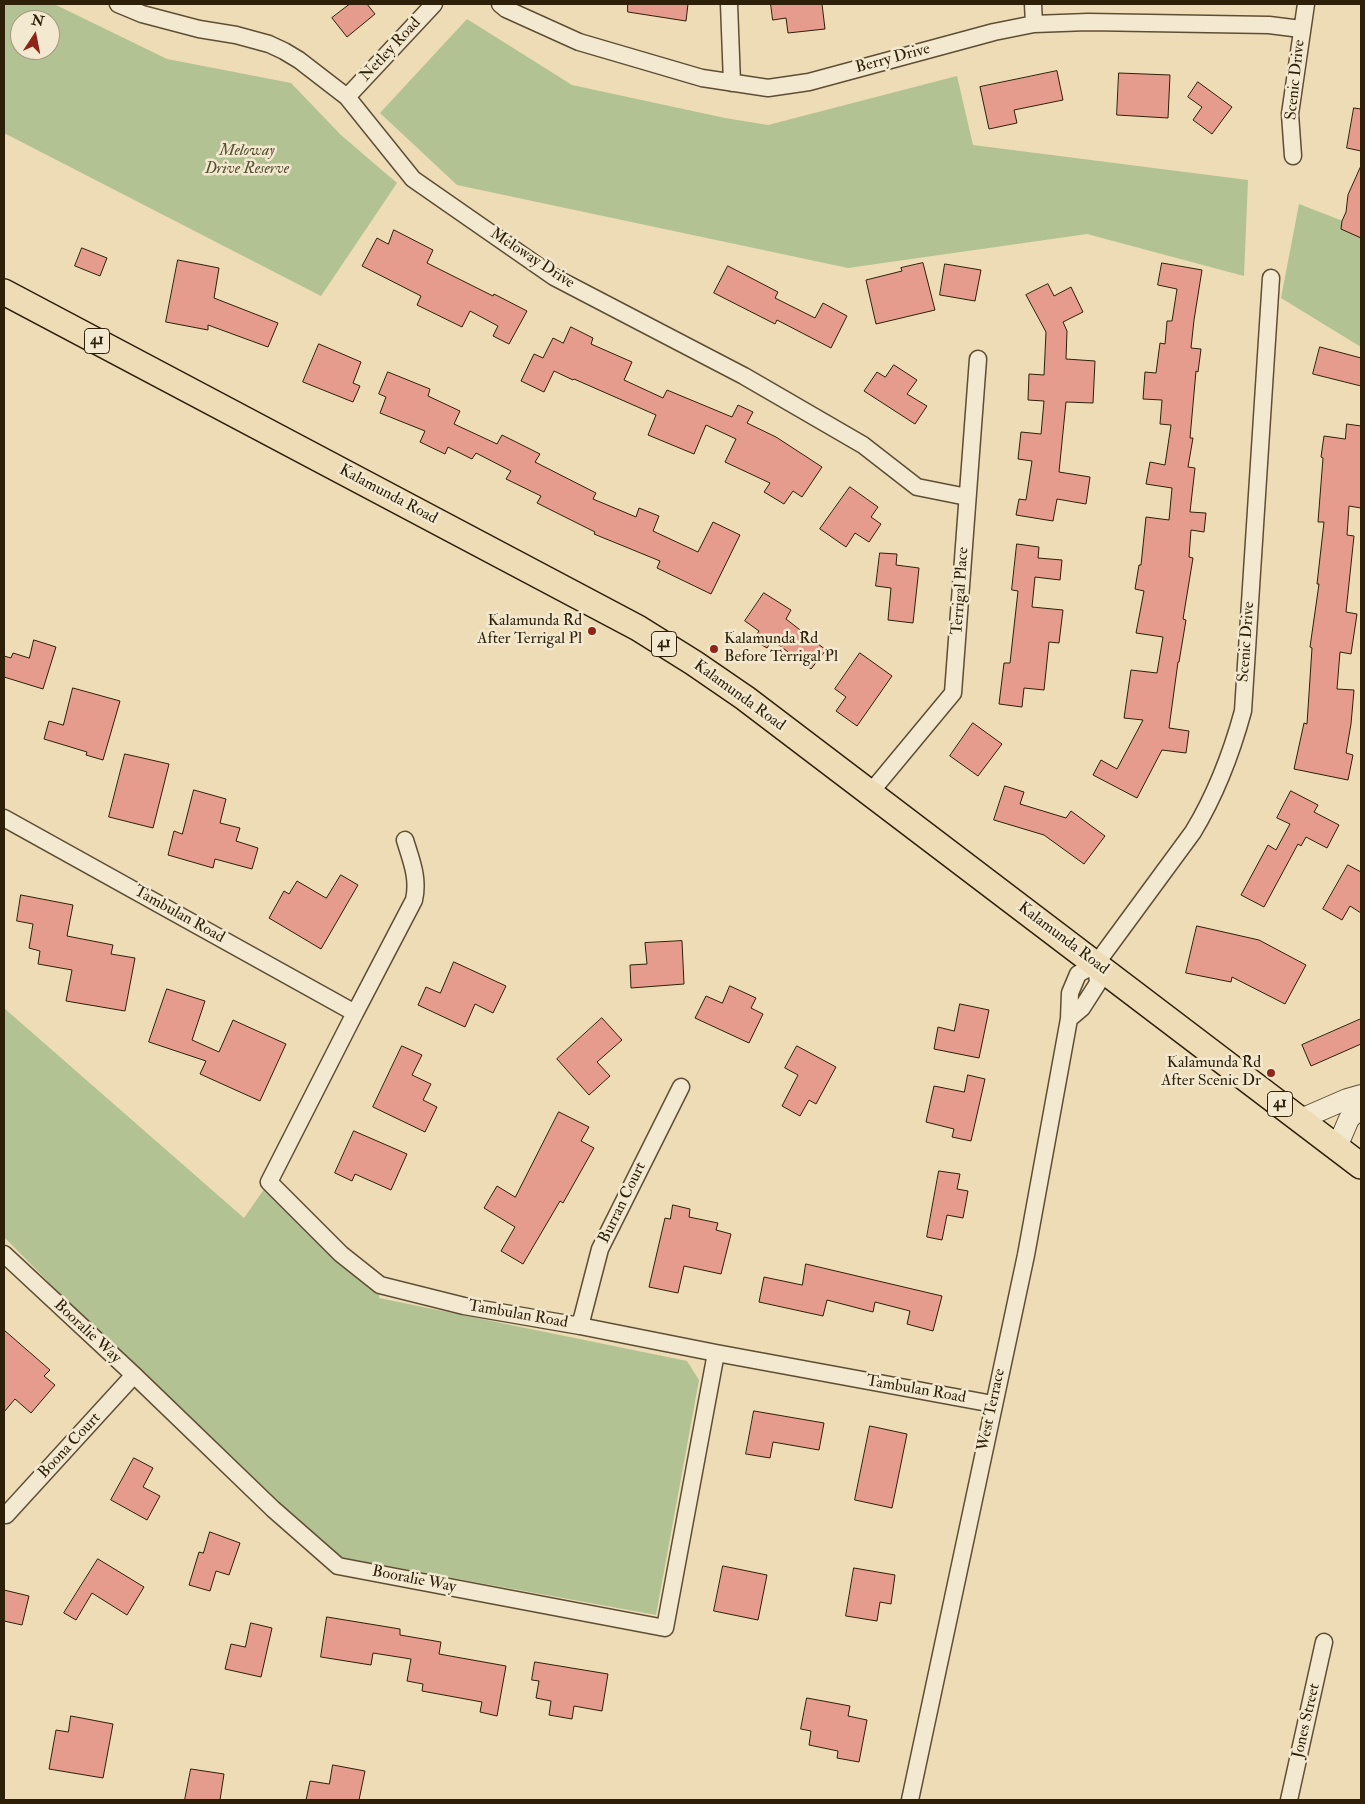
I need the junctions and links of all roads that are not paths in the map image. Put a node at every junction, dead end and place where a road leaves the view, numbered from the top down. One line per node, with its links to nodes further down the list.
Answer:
1 (118, 4): 10 (street, Meloway Drive)
2 (434, 4): 10 (street, Netley Road)
3 (500, 4): 9 (street, Berry Drive)
4 (729, 4): 9 (street)
5 (1033, 4): 7 (street)
6 (1306, 4): 8 (street, Scenic Drive)
7 (1034, 24): 8 (street, Berry Drive); 9 (street, Berry Drive)
8 (1301, 29): 11 (street, Scenic Drive)
9 (732, 83)
10 (347, 97): 15 (street, Meloway Drive)
11 (1293, 156)
12 (1271, 278): 19 (street, Scenic Drive)
13 (4, 292): 16 (main road, Kalamunda Road / 41)
14 (978, 359): 15 (street, Terrigal Place)
15 (968, 497): 16 (street, Terrigal Place)
16 (870, 793): 19 (main road, Kalamunda Road / 41)
17 (4, 818): 20 (street, Tambulan Road)
18 (405, 840): 20 (street, Tambulan Road)
19 (1096, 964): 24 (main road, Kalamunda Road / 41); 31 (street, West Terrace)
20 (355, 1013): 28 (street, Tambulan Road)
21 (681, 1087): 28 (street, Burran Court)
22 (1361, 1095): 24 (street)
23 (1361, 1107): 25 (street)
24 (1301, 1119): 25 (main road, Kalamunda Road / 41)
25 (1337, 1147): 26 (main road, Kalamunda Road / 41)
26 (1361, 1166)
27 (4, 1254): 30 (street, Booralie Way)
28 (580, 1326): 29 (street, Tambulan Road)
29 (716, 1353): 30 (street, Booralie Way); 31 (street, Tambulan Road)
30 (134, 1375): 32 (street, Boona Court)
31 (993, 1404): 34 (street, West Terrace)
32 (6, 1515)
33 (1324, 1642): 35 (street, Jones Street)
34 (910, 1800)
35 (1289, 1800)

